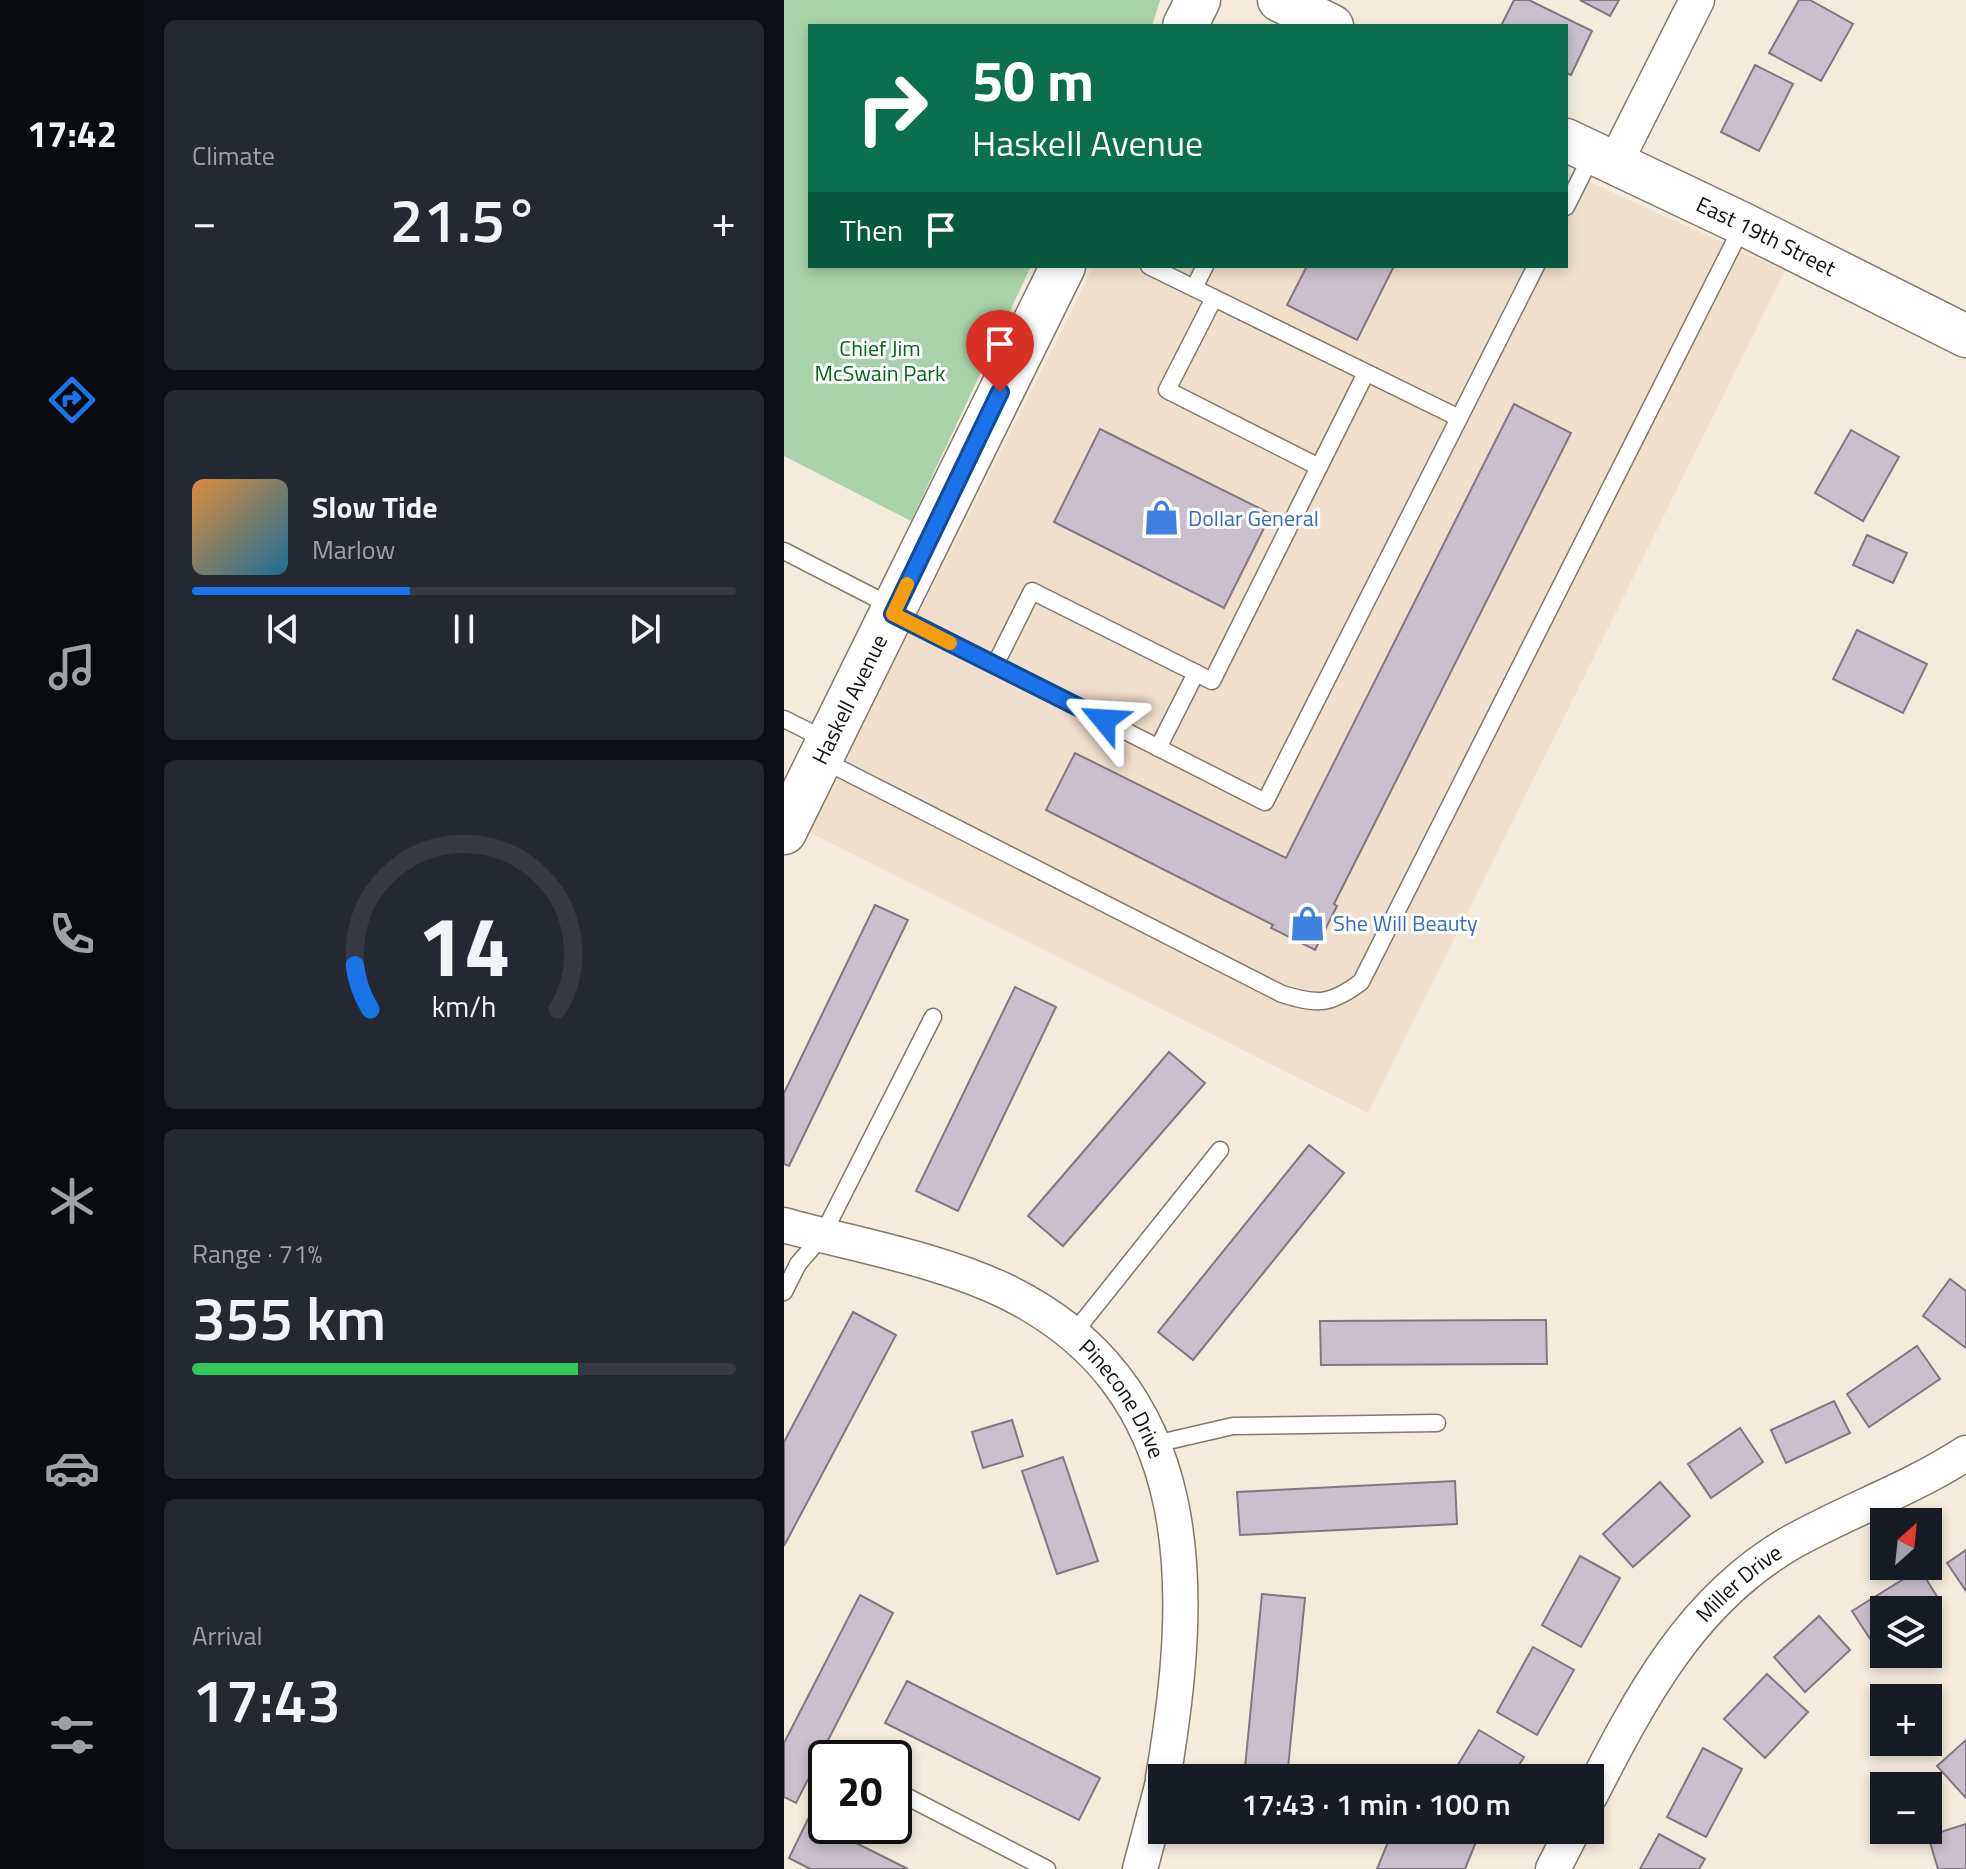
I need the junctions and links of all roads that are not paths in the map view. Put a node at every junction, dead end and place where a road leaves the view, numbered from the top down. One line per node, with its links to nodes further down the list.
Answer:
1 (1198, 0): 4 (main road)
2 (1279, 0): 5 (street)
3 (1697, 0): 6 (street)
4 (1186, 24)
5 (1328, 24)
6 (1591, 152): 7 (lane); 8 (street, East 19th Street)
7 (1568, 203)
8 (1743, 224): 15 (street, East 19th Street); 25 (lane)
9 (1062, 268): 20 (main road, Haskell Avenue)
10 (1153, 268): 13 (lane)
11 (1204, 268): 13 (lane)
12 (1535, 268): 17 (lane)
13 (1194, 288): 14 (lane)
14 (1214, 298): 16 (lane); 18 (lane)
15 (1966, 336)
16 (1366, 373): 17 (lane); 18 (lane)
17 (1459, 418): 24 (lane)
18 (1319, 467): 22 (lane)
19 (786, 556): 20 (lane)
20 (894, 611): 21 (lane); 25 (main road, Haskell Avenue)
21 (995, 665): 22 (lane); 24 (lane)
22 (1196, 673): 24 (lane)
23 (784, 719): 25 (lane)
24 (1158, 748)
25 (825, 750): 26 (main road, Haskell Avenue)
26 (784, 832)
27 (933, 1017): 30 (lane)
28 (1220, 1150): 32 (lane)
29 (784, 1225): 30 (street, Pinecone Drive)
30 (822, 1236): 31 (lane); 32 (street, Pinecone Drive)
31 (784, 1292)
32 (1073, 1334): 34 (street, Pinecone Drive)
33 (1437, 1423): 34 (lane)
34 (1155, 1444): 36 (street, Pinecone Drive)
35 (1966, 1453): 37 (street, Miller Drive)
36 (1165, 1764)
37 (1604, 1770)
38 (912, 1799): 41 (lane)
39 (1148, 1839): 42 (street)
40 (1566, 1844): 43 (street)
41 (1047, 1869)
42 (1140, 1869)
43 (1553, 1869)

